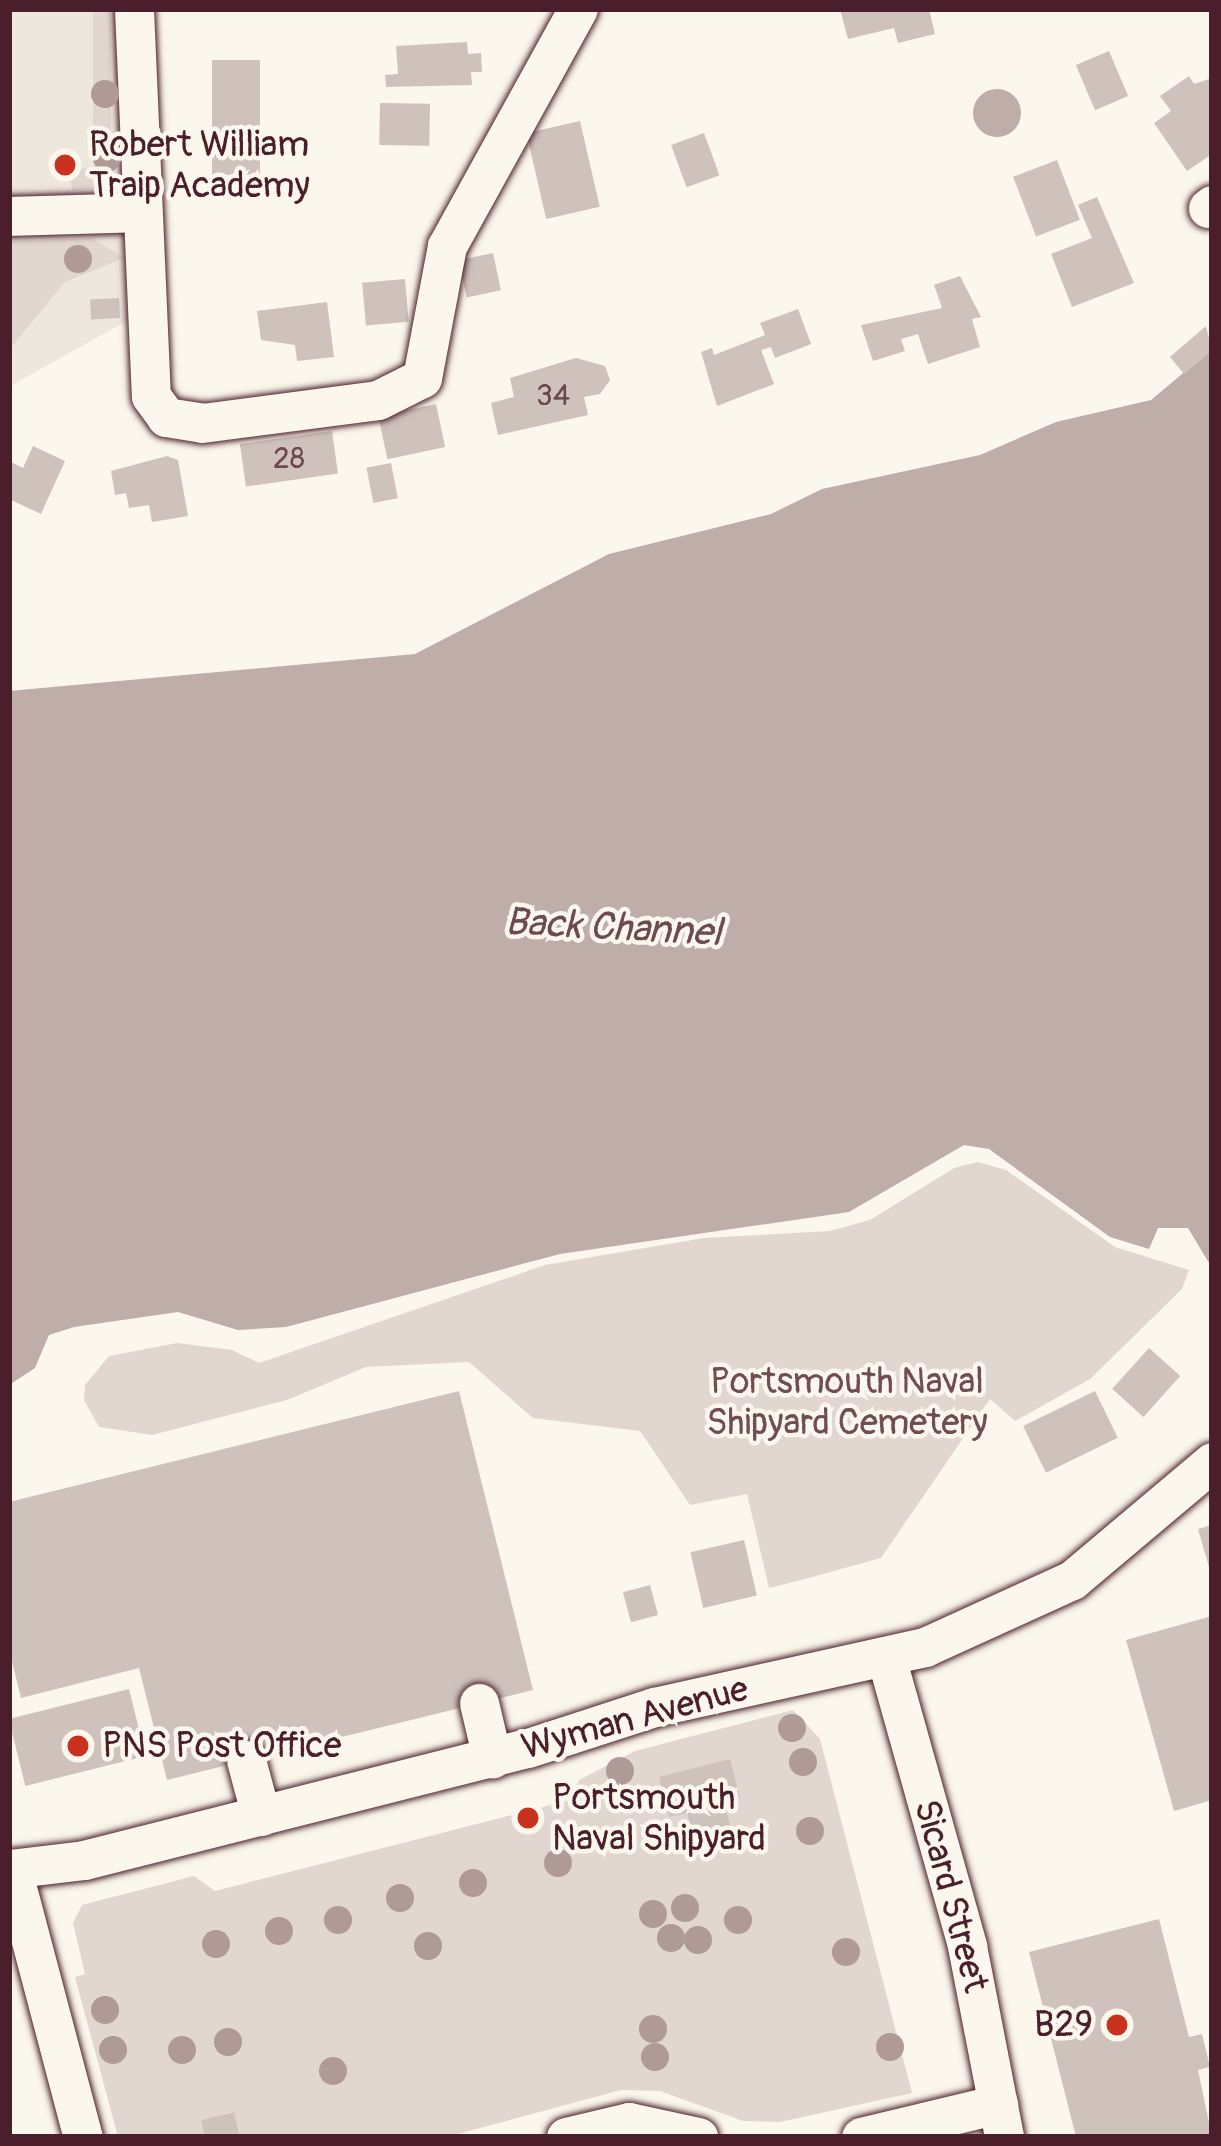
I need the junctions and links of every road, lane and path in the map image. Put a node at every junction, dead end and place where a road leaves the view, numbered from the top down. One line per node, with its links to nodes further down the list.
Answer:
1 (134, 9): 3 (street)
2 (578, 9): 3 (street)
3 (142, 212): 4 (street)
4 (9, 216)
5 (1212, 1462): 6 (street, Wyman Avenue)
6 (886, 1657): 8 (street, Wyman Avenue); 12 (street, Sicard Street)
7 (479, 1702): 8 (street)
8 (492, 1758): 10 (street, Wyman Avenue)
9 (246, 1760): 10 (street)
10 (262, 1816): 11 (street, Wyman Avenue)
11 (11, 1869): 13 (street)
12 (1001, 2121): 16 (street)
13 (83, 2137)
14 (566, 2137): 15 (street)
15 (698, 2137)
16 (861, 2137)

